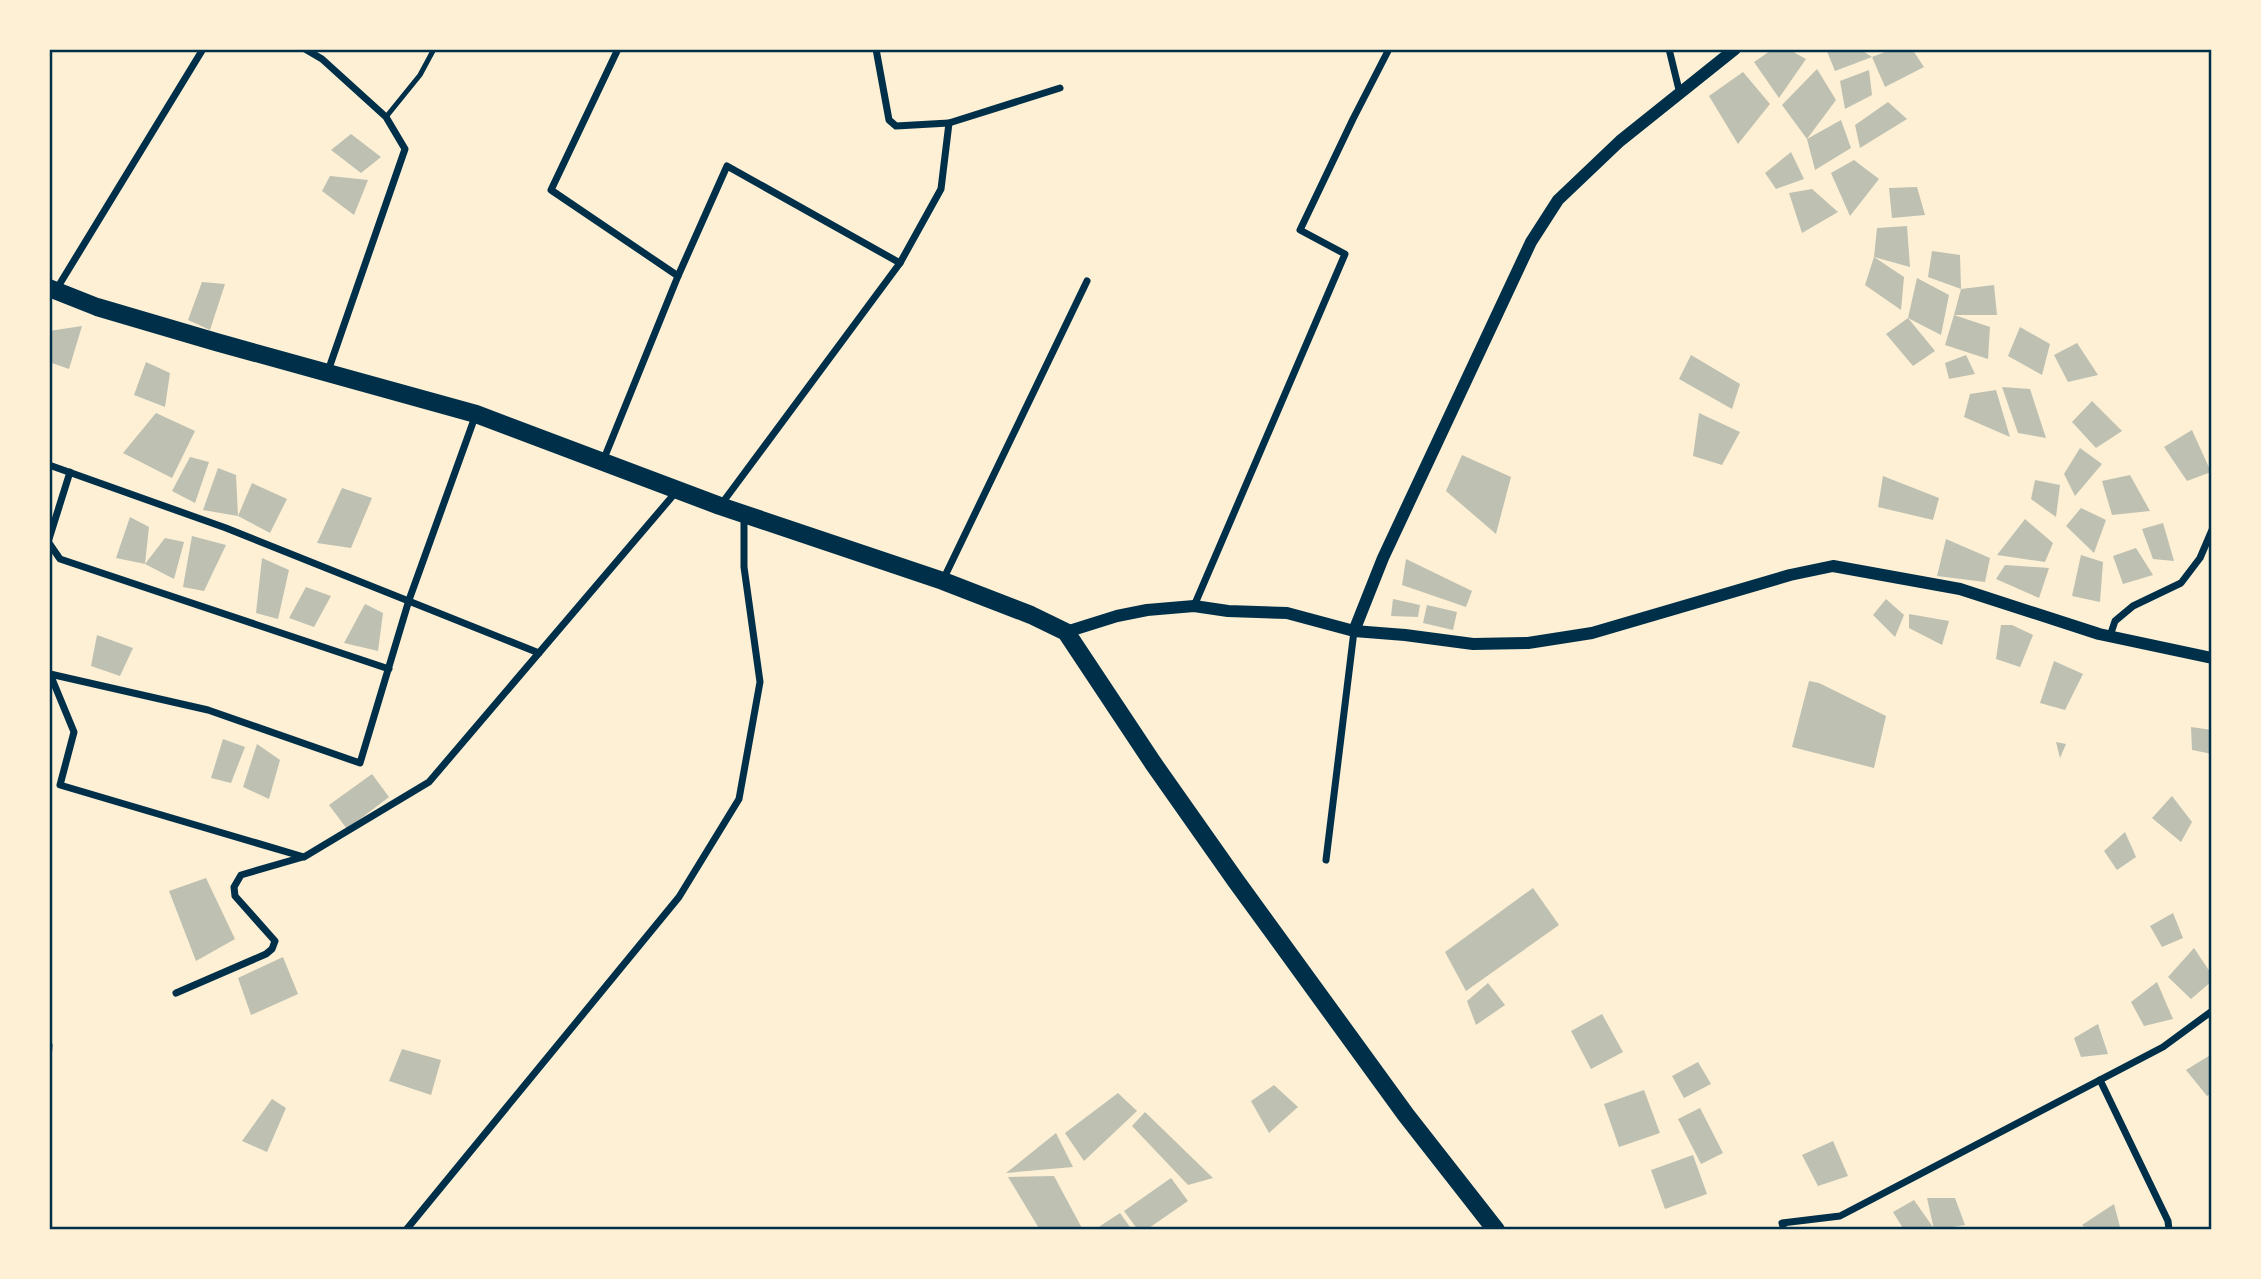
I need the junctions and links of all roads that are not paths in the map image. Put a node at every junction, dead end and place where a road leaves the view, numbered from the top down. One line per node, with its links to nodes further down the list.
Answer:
1 (203, 49): 16 (street)
2 (305, 49): 11 (street)
3 (434, 49): 11 (lane)
4 (618, 49): 14 (street)
5 (876, 49): 12 (street)
6 (1389, 49): 29 (street)
7 (1669, 49): 10 (street)
8 (1735, 49): 10 (street)
9 (1060, 88): 12 (street)
10 (1681, 94): 30 (street)
11 (386, 117): 17 (street)
12 (949, 123): 13 (street)
13 (900, 263): 14 (street); 23 (street)
14 (678, 276): 19 (street)
15 (1087, 281): 27 (street)
16 (52, 289): 17 (main road)
17 (328, 372): 18 (main road)
18 (477, 414): 19 (main road); 28 (street)
19 (603, 461): 22 (main road)
20 (49, 465): 21 (street)
21 (69, 472): 26 (street); 28 (street)
22 (677, 491): 23 (main road); 33 (street)
23 (720, 506): 24 (main road)
24 (744, 513): 27 (main road); 44 (street)
25 (2212, 530): 32 (street)
26 (49, 541): 35 (street)
27 (943, 580): 31 (main road)
28 (408, 600): 33 (street); 35 (street)
29 (1194, 606): 30 (street); 31 (street)
30 (1354, 631): 32 (street); 38 (street)
31 (1066, 632): 45 (main road)
32 (2110, 636): 34 (street)
33 (539, 653): 37 (street)
34 (2212, 658)
35 (389, 669): 36 (street)
36 (50, 673): 37 (street)
37 (304, 857): 39 (street)
38 (1326, 860)
39 (176, 993)
40 (2212, 1011): 43 (street)
41 (50, 1045): 42 (lane)
42 (49, 1061)
43 (2100, 1080): 46 (street); 47 (street)
44 (406, 1230)
45 (1496, 1230)
46 (1784, 1230)
47 (2169, 1230)

